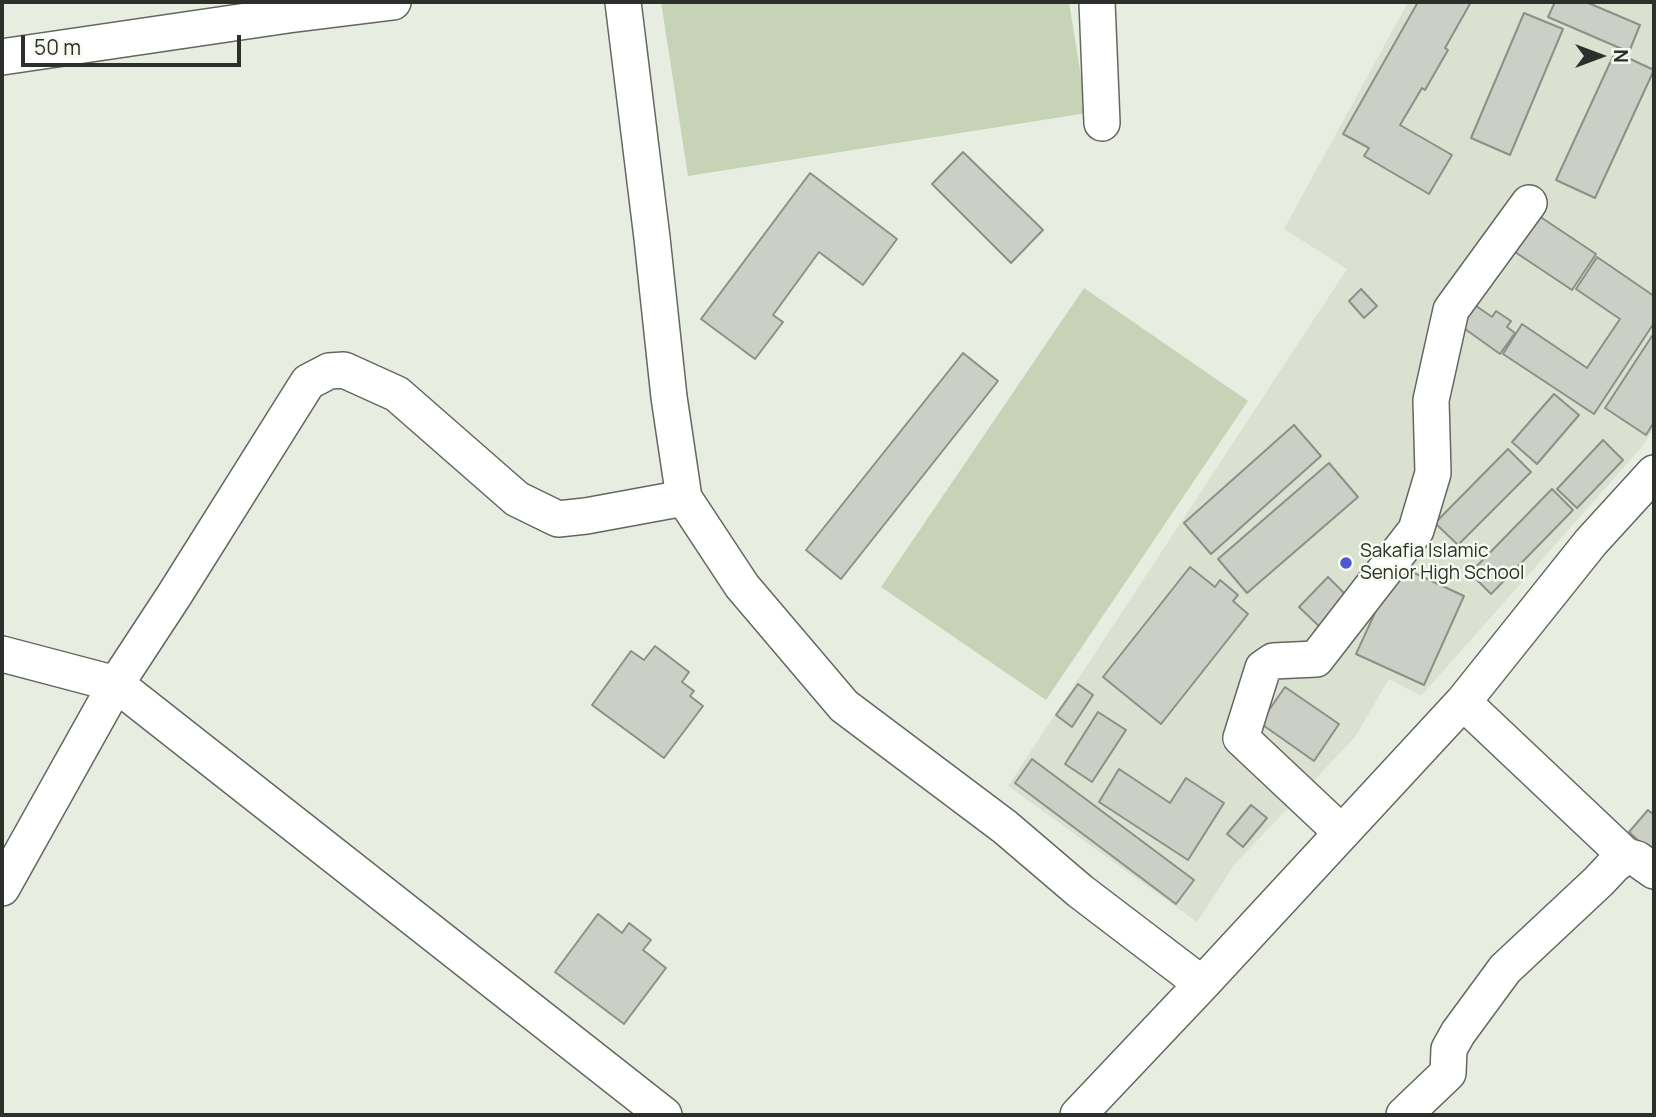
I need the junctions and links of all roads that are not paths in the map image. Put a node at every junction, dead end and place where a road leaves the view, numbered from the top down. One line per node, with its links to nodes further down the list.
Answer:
1 (393, 2): 4 (street)
2 (623, 2): 9 (street)
3 (1097, 2): 6 (street)
4 (287, 8): 5 (street)
5 (2, 57)
6 (1102, 123)
7 (1529, 203): 13 (street)
8 (1654, 473): 12 (street)
9 (684, 498): 11 (street); 16 (street)
10 (2, 654): 11 (street)
11 (116, 684): 15 (street); 17 (street)
12 (1463, 702): 13 (street); 14 (street)
13 (1341, 832): 16 (street)
14 (1640, 863): 19 (street)
15 (2, 888)
16 (1202, 984): 18 (street)
17 (664, 1115)
18 (1078, 1115)
19 (1404, 1115)

